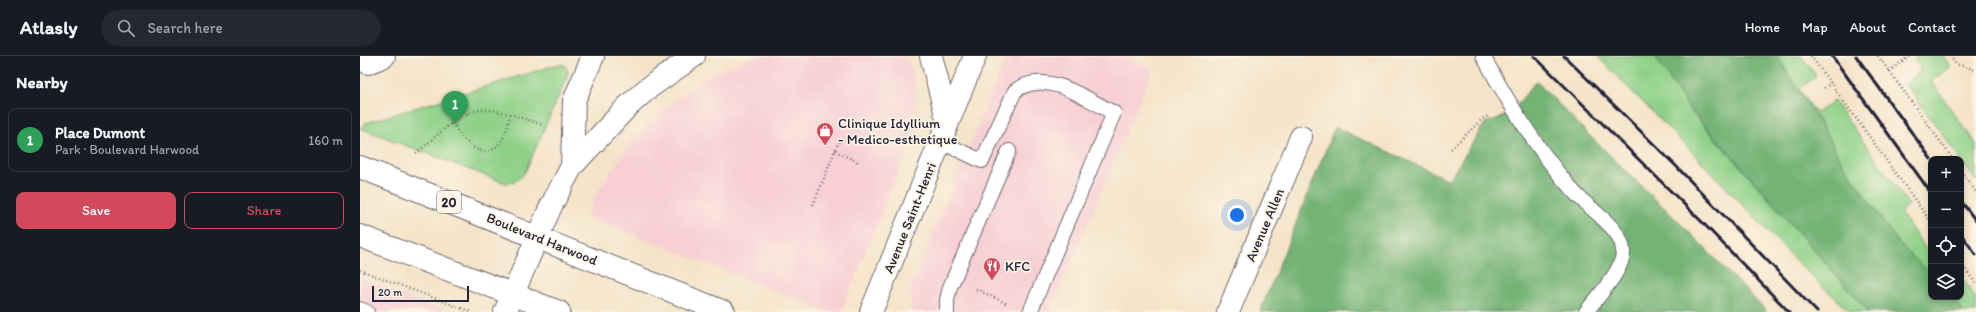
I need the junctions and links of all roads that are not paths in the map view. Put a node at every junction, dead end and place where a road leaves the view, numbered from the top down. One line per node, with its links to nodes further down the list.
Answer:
1 (593, 56): 9 (main road)
2 (694, 56): 9 (main road)
3 (931, 56): 6 (main road)
4 (975, 56): 6 (main road, Avenue Saint-Henri)
5 (1483, 56): 22 (lane)
6 (945, 133): 18 (main road, Avenue Saint-Henri); 20 (lane)
7 (1301, 137): 21 (main road, Avenue Allen)
8 (1009, 152): 19 (lane)
9 (572, 166): 12 (main road)
10 (360, 167): 12 (main road, Boulevard Harwood / 20)
11 (360, 236): 13 (main road)
12 (538, 238): 13 (main road); 17 (main road, Boulevard Harwood / 20)
13 (510, 303): 16 (main road)
14 (360, 309): 15 (lane)
15 (367, 312)
16 (559, 312)
17 (724, 312)
18 (871, 312)
19 (947, 312)
20 (1030, 312)
21 (1228, 312)
22 (1586, 312)

